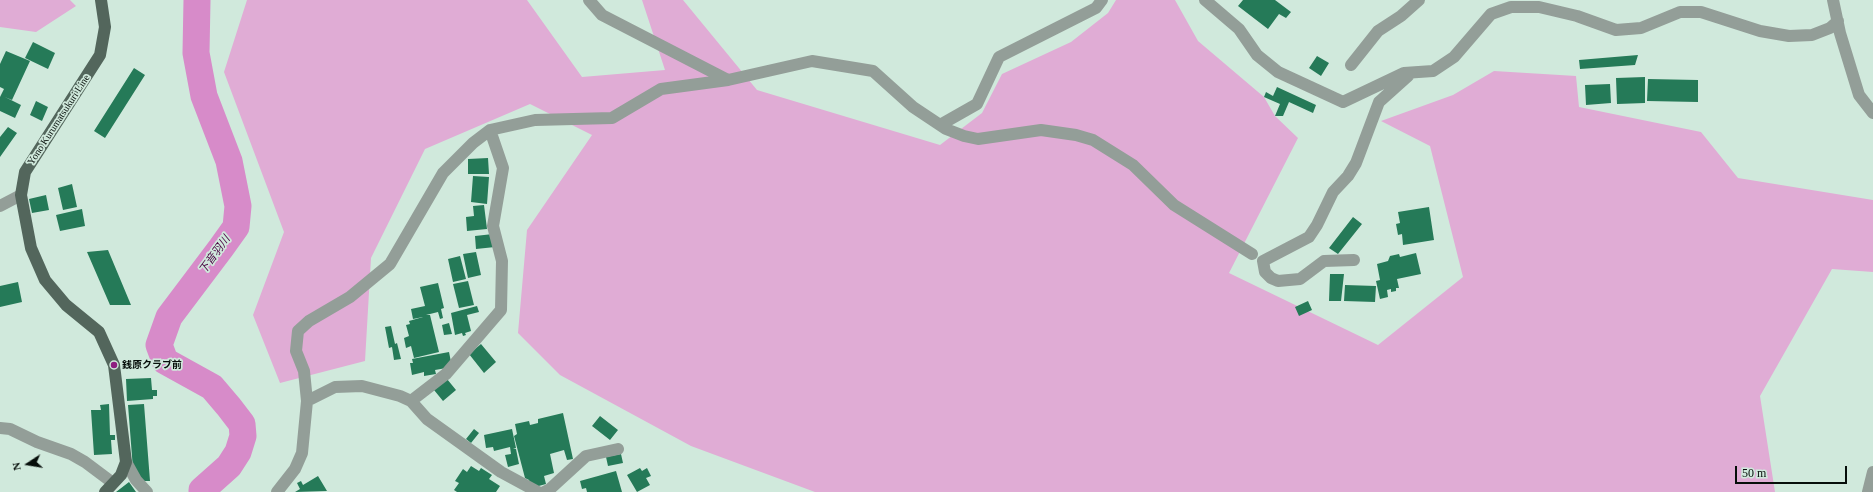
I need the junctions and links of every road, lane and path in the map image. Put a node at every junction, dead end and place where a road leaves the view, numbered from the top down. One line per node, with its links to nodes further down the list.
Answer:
1 (101, 0): 14 (main road, Yono Kurumatsukuri Line)
2 (589, 0): 10 (street)
3 (1102, 0): 12 (street)
4 (1206, 0): 9 (street)
5 (1419, 0): 8 (street)
6 (1833, 0): 7 (street)
7 (1838, 21): 9 (street); 11 (street)
8 (1351, 65)
9 (1412, 73): 17 (street)
10 (728, 80): 12 (street); 13 (street)
11 (1873, 113)
12 (940, 125): 16 (street)
13 (490, 130): 18 (street); 19 (street)
14 (21, 195): 15 (street); 22 (main road, Yono Kurumatsukuri Line)
15 (0, 206)
16 (1252, 254)
17 (1354, 260)
18 (307, 401): 19 (street); 26 (street)
19 (411, 401): 27 (street)
20 (0, 428): 24 (street)
21 (618, 449): 28 (street)
22 (126, 462): 24 (main road); 25 (street)
23 (1873, 472): 29 (street)
24 (109, 488)
25 (147, 492)
26 (277, 492)
27 (538, 492)
28 (544, 492)
29 (1868, 492)

